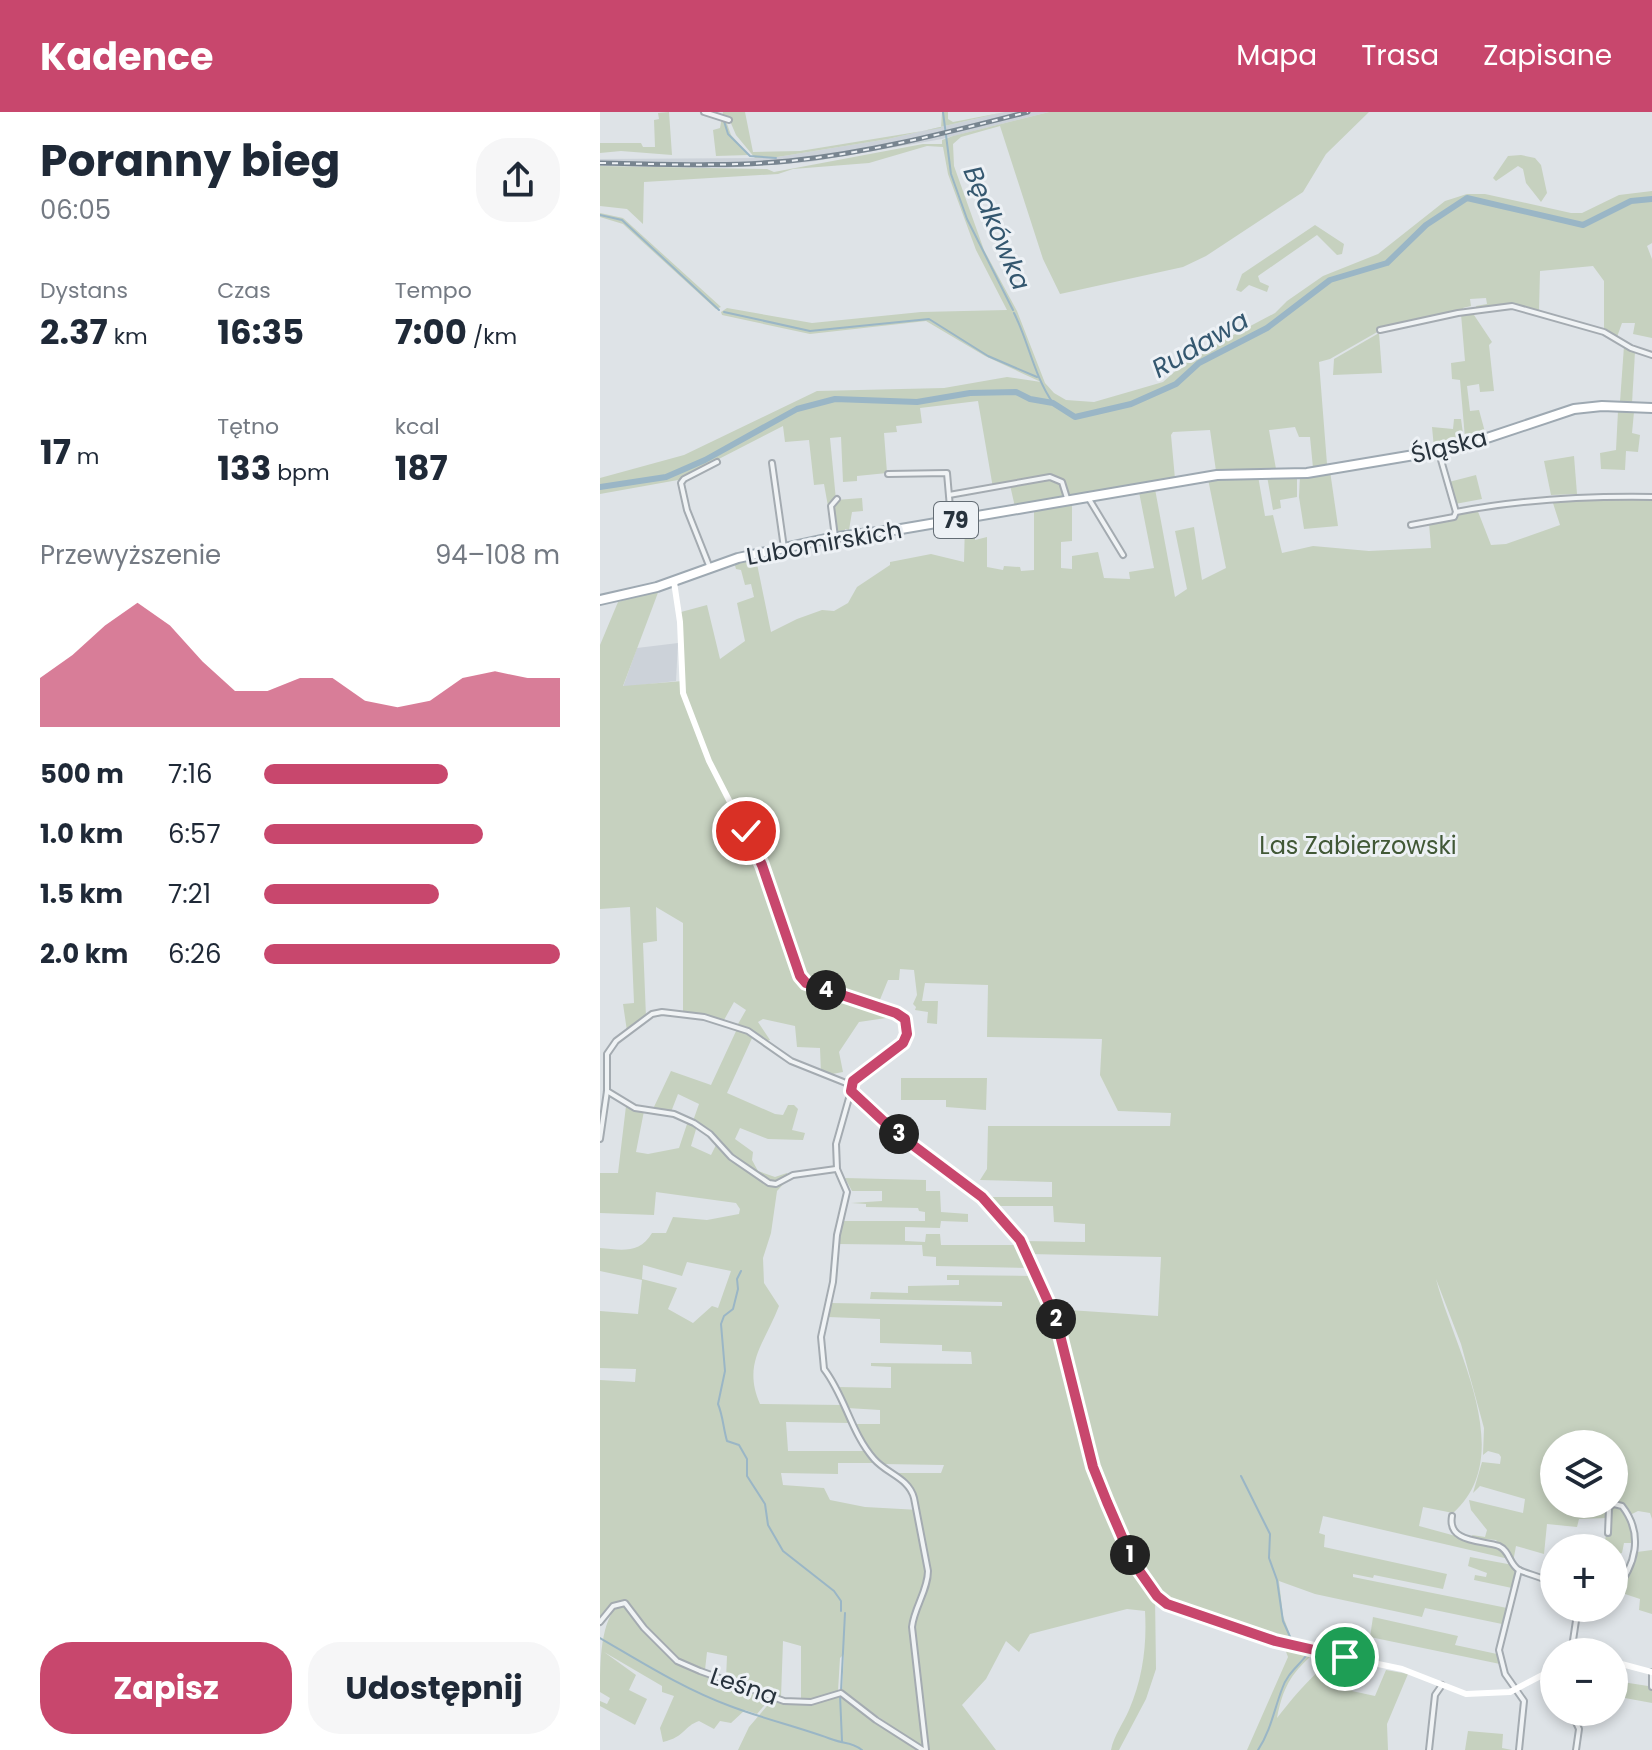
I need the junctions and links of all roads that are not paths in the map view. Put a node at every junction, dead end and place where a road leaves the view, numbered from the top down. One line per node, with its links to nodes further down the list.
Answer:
1 (704, 112): 2 (street)
2 (729, 120)
3 (1380, 330): 4 (street)
4 (1652, 355)
5 (1652, 408): 6 (main road, Śląska / 79)
6 (1439, 451): 10 (main road, Śląska / 79); 16 (street)
7 (717, 462): 22 (street)
8 (772, 463): 20 (street)
9 (888, 474): 11 (street)
10 (1243, 474): 13 (main road, Lubomirskich / 79)
11 (949, 495): 15 (street); 17 (street)
12 (1652, 497): 16 (street)
13 (1089, 498): 15 (main road, Lubomirskich / 79); 21 (street)
14 (837, 499): 19 (street)
15 (1068, 501): 17 (main road, Lubomirskich / 79)
16 (1456, 512): 18 (street)
17 (952, 521): 19 (main road, Lubomirskich / 79)
18 (1411, 525)
19 (835, 537): 20 (main road, Lubomirskich / 79)
20 (784, 548): 22 (main road, Lubomirskich / 79)
21 (1123, 555)
22 (710, 568): 23 (main road, Lubomirskich / 79)
23 (674, 582): 24 (main road, Lubomirskich / 79); 27 (street)
24 (600, 600)
25 (600, 1054): 26 (street)
26 (607, 1054): 27 (street); 28 (street)
27 (851, 1088): 30 (street); 42 (street)
28 (607, 1091): 29 (street); 30 (street)
29 (600, 1139)
30 (837, 1169): 46 (street)
31 (1628, 1514): 36 (street)
32 (1452, 1516): 35 (street)
33 (1609, 1518): 34 (street)
34 (1608, 1533)
35 (1519, 1570): 37 (street); 44 (street)
36 (1628, 1573)
37 (1540, 1578)
38 (600, 1622): 46 (street, Leśna)
39 (1628, 1666): 40 (street)
40 (1652, 1672): 43 (street)
41 (1540, 1676): 44 (street)
42 (1442, 1685): 44 (street); 47 (street)
43 (1652, 1687)
44 (1514, 1689): 48 (street)
45 (1578, 1726): 49 (street)
46 (925, 1750)
47 (1429, 1750)
48 (1519, 1750)
49 (1576, 1750)

